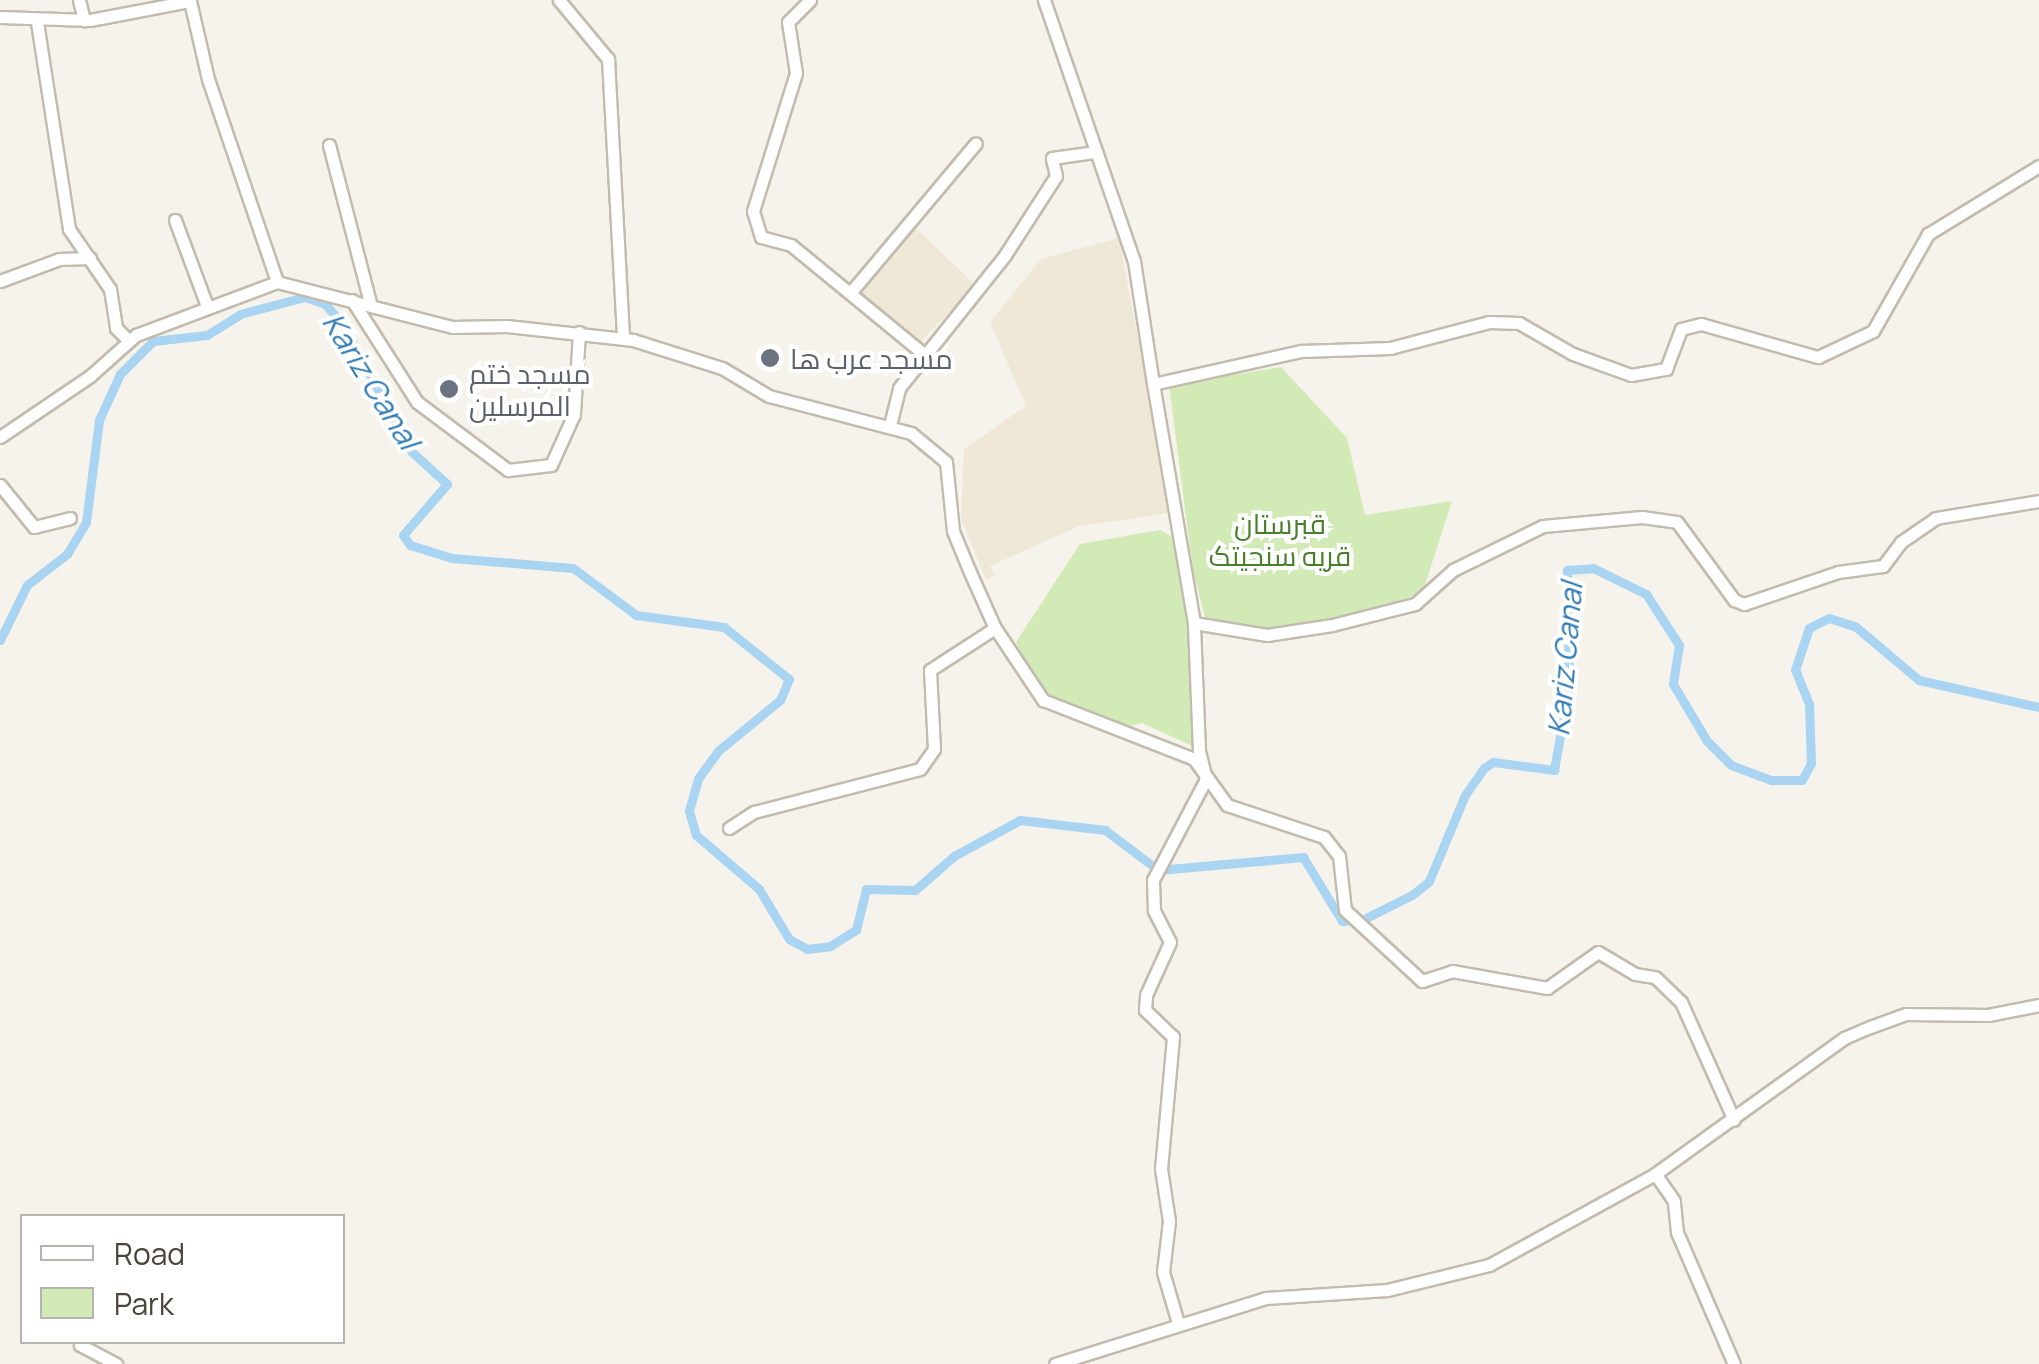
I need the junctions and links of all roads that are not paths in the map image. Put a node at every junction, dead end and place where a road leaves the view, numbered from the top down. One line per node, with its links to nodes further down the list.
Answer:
1 (80, 0): 7 (street)
2 (190, 0): 7 (street); 16 (street)
3 (559, 0): 22 (street)
4 (810, 0): 17 (street)
5 (1044, 0): 11 (street)
6 (0, 17): 8 (street)
7 (84, 20): 8 (street)
8 (38, 22): 14 (street)
9 (976, 143): 17 (street)
10 (328, 145): 20 (street)
11 (1094, 152): 24 (street); 25 (street)
12 (2039, 166): 25 (street)
13 (176, 220): 19 (street)
14 (90, 258): 15 (street); 23 (street)
15 (0, 281)
16 (278, 282): 18 (street); 19 (street)
17 (850, 292): 24 (street)
18 (352, 300): 20 (street); 21 (street)
19 (206, 306): 23 (street)
20 (372, 306): 21 (street)
21 (580, 332): 22 (street)
22 (623, 339): 26 (street)
23 (128, 341): 27 (street)
24 (926, 356): 26 (street)
25 (1152, 384): 31 (street)
26 (890, 425): 32 (street)
27 (0, 436)
28 (0, 485): 30 (street)
29 (2039, 501): 31 (street)
30 (70, 518)
31 (1194, 624): 33 (street)
32 (995, 628): 33 (street); 34 (street)
33 (1206, 778): 36 (street); 38 (street)
34 (729, 828)
35 (2039, 1005): 36 (street)
36 (1734, 1120): 37 (street)
37 (1655, 1174): 38 (street); 42 (street)
38 (1178, 1323): 41 (street)
39 (80, 1345): 40 (street)
40 (116, 1364)
41 (1055, 1364)
42 (1734, 1364)

